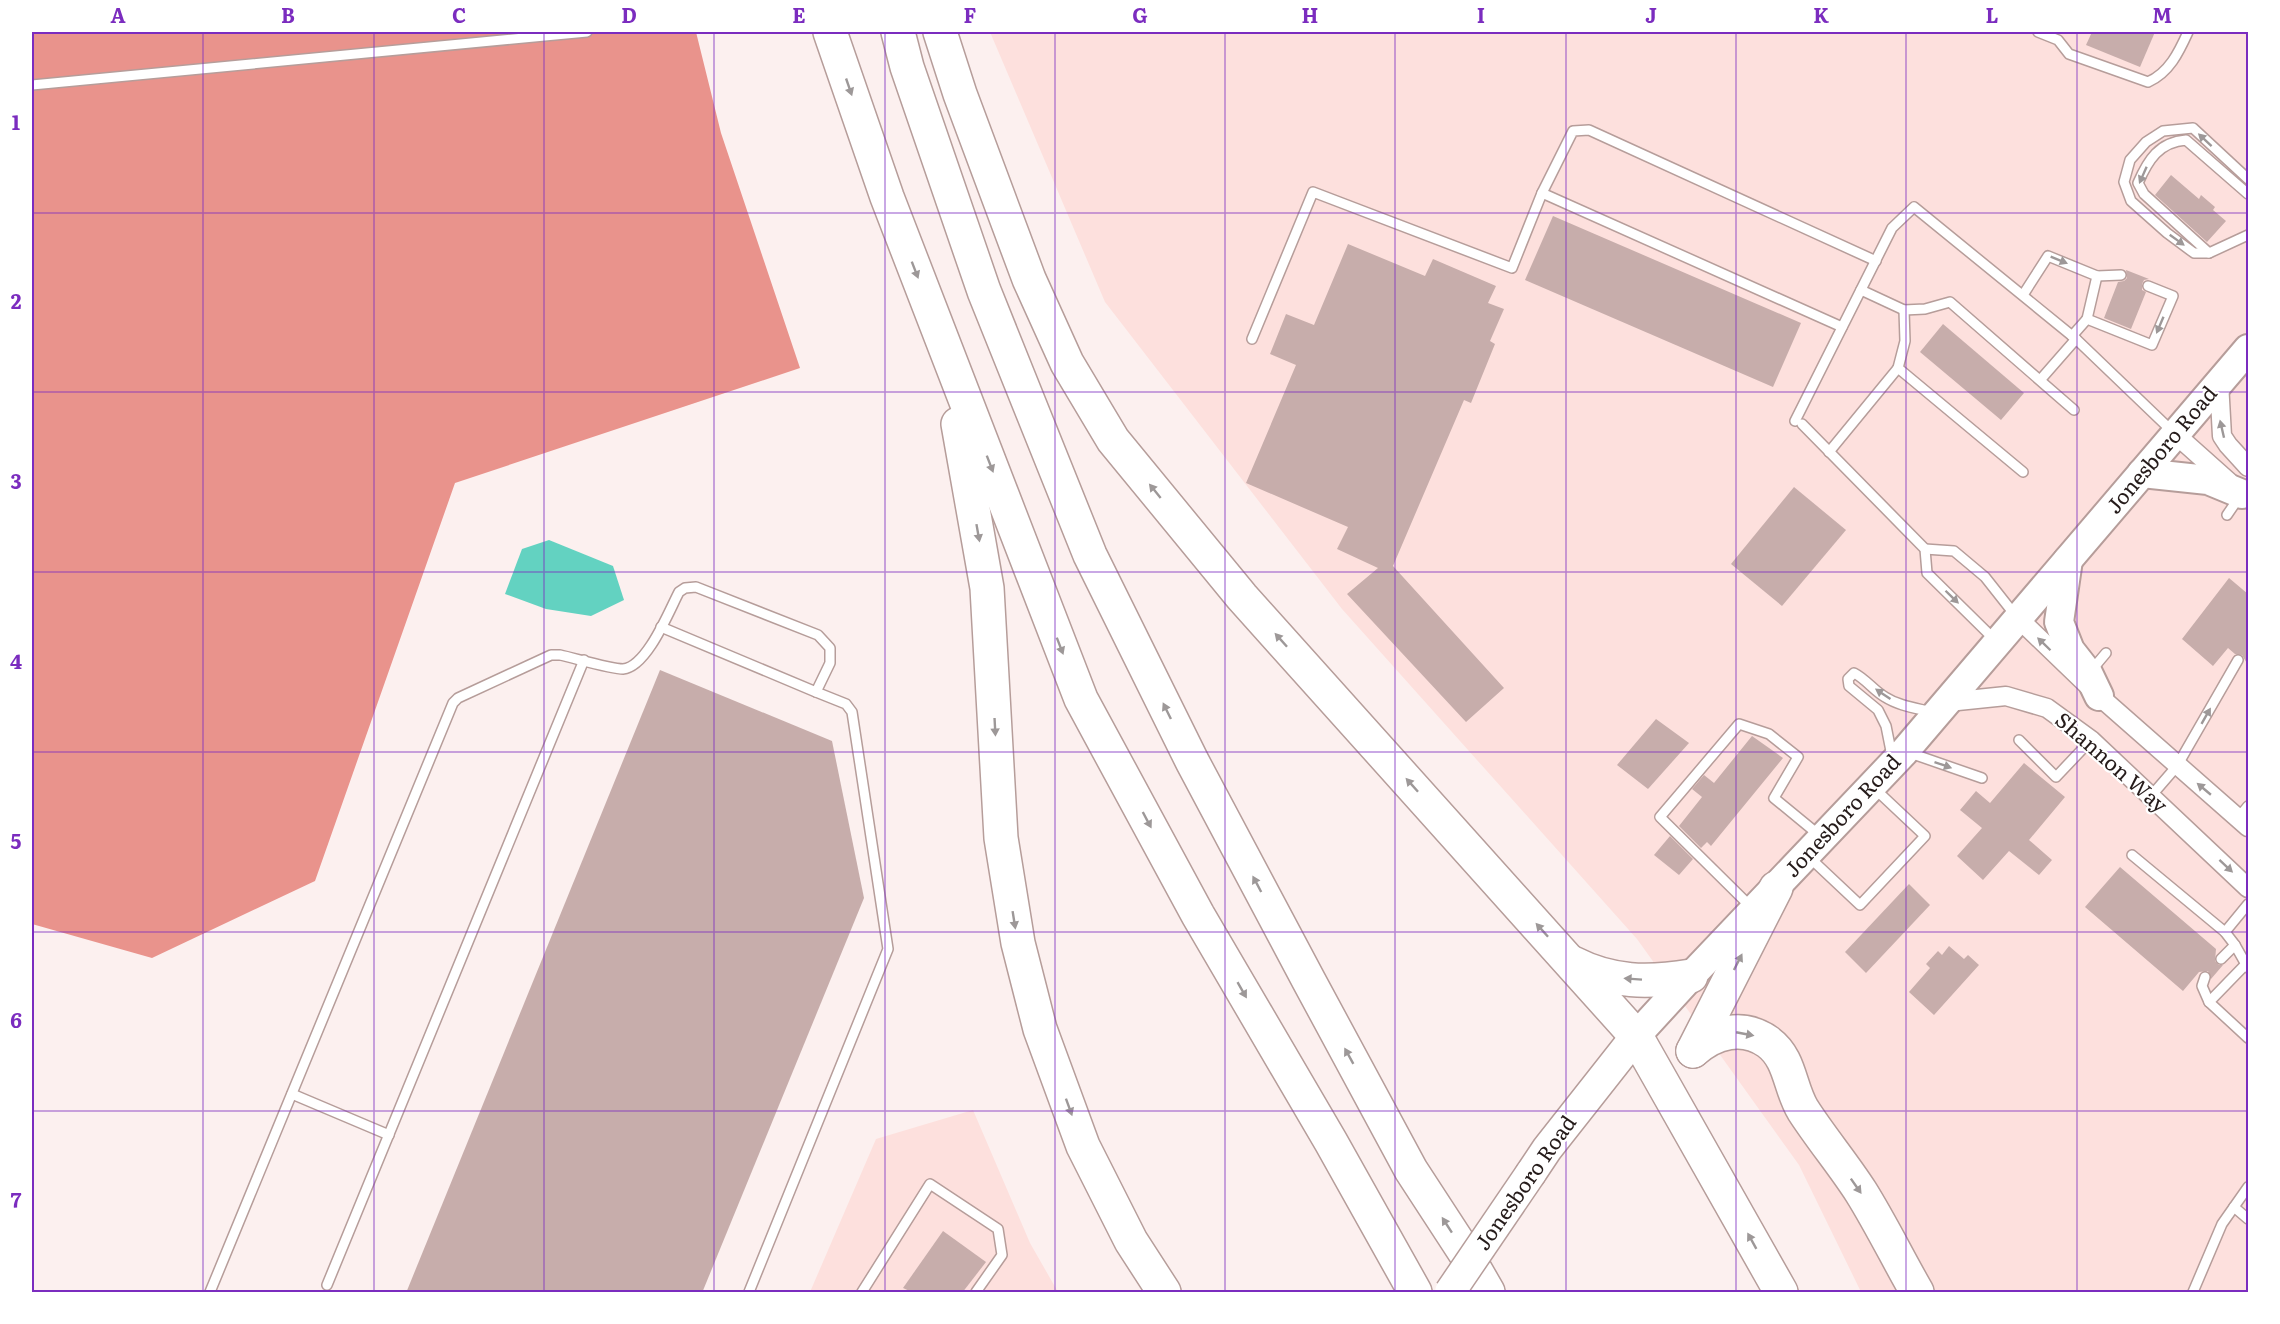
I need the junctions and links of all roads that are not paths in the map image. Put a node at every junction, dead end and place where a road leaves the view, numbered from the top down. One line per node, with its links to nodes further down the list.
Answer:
1 (587, 32): 7 (lane)
2 (830, 32): 24 (highway, one-way to 24)
3 (898, 32): 83 (highway, one-way to 3)
4 (940, 32): 61 (highway, one-way to 4)
5 (2038, 32): 6 (lane)
6 (2188, 32)
7 (32, 85)
8 (2248, 179): 12 (lane, one-way to 12)
9 (1542, 193): 13 (lane); 21 (lane); 23 (lane)
10 (2248, 195): 12 (lane, one-way to 12)
11 (2248, 235): 12 (lane)
12 (2209, 253)
13 (1876, 261): 17 (lane); 18 (lane)
14 (2121, 275): 15 (lane)
15 (2097, 276): 18 (lane, one-way to 15); 20 (lane)
16 (2148, 286): 20 (lane, one-way to 20)
17 (1861, 290): 19 (lane); 21 (lane)
18 (2023, 296): 22 (lane)
19 (1904, 310): 26 (lane); 27 (lane)
20 (2087, 319): 22 (lane)
21 (1842, 327): 31 (lane)
22 (2074, 338): 27 (lane); 30 (lane)
23 (1252, 339)
24 (945, 351): 80 (highway, one-way to 80); 81 (highway, one-way to 81)
25 (2247, 354): 28 (main road, Jonesboro Road)
26 (1898, 368): 31 (lane); 32 (lane)
27 (2041, 379): 29 (lane)
28 (2219, 382): 30 (main road, Jonesboro Road); 34 (street, one-way to 28)
29 (2074, 410)
30 (2174, 433): 33 (main road, Jonesboro Road); 34 (street)
31 (1829, 452): 35 (lane)
32 (2023, 472)
33 (2142, 472): 34 (main road); 36 (main road, Jonesboro Road)
34 (2241, 494)
35 (1925, 549): 37 (lane); 39 (lane, one-way to 39)
36 (2068, 560): 37 (main road, Jonesboro Road); 42 (main road)
37 (2019, 619): 39 (main road, Jonesboro Road); 42 (street, Shannon Way, one-way to 37)
38 (661, 627): 40 (lane); 43 (lane); 43 (lane)
39 (1999, 643): 44 (main road, Jonesboro Road)
40 (584, 660): 69 (lane); 71 (lane)
41 (2238, 660): 48 (lane, one-way to 41)
42 (2094, 676): 48 (street, Shannon Way)
43 (816, 692): 77 (lane)
44 (1942, 708): 46 (street, Shannon Way); 47 (main road, Jonesboro Road); 47 (lane, one-way to 47)
45 (2019, 740): 46 (lane)
46 (2091, 740): 51 (street, Shannon Way)
47 (1899, 758): 49 (lane, one-way to 49); 50 (main road, Jonesboro Road)
48 (2177, 766): 51 (lane); 52 (street, Shannon Way, one-way to 48)
49 (1982, 778)
50 (1873, 787): 53 (main road, Jonesboro Road); 53 (lane)
51 (2151, 796): 55 (street, Shannon Way, one-way to 55)
52 (2245, 817)
53 (1815, 847): 56 (main road, Jonesboro Road); 56 (lane)
54 (2132, 855): 58 (lane)
55 (2248, 888)
56 (1765, 899): 63 (main road, Jonesboro Road); 68 (highway, one-way to 56)
57 (2248, 904): 58 (lane)
58 (2225, 932): 59 (lane)
59 (2235, 945): 60 (lane); 62 (lane)
60 (2221, 959)
61 (1568, 960): 63 (highway, one-way to 61); 66 (highway)
62 (2247, 967): 65 (lane)
63 (1691, 976): 66 (main road, Jonesboro Road)
64 (2205, 977): 65 (lane)
65 (2209, 1002): 67 (lane)
66 (1636, 1036): 70 (highway); 82 (highway, Jonesboro Road, bridge)
67 (2248, 1038)
68 (1693, 1051): 70 (highway); 85 (highway, one-way to 85)
69 (292, 1094): 71 (lane); 76 (lane)
70 (1682, 1116): 84 (highway, one-way to 70)
71 (388, 1135): 75 (lane)
72 (2248, 1187): 73 (lane)
73 (2234, 1208): 74 (lane); 86 (lane)
74 (2248, 1219)
75 (327, 1285)
76 (210, 1293)
77 (749, 1293)
78 (862, 1293): 79 (lane)
79 (975, 1293)
80 (1164, 1293)
81 (1415, 1293)
82 (1450, 1293)
83 (1488, 1293)
84 (1781, 1293)
85 (1917, 1293)
86 (2193, 1293)

